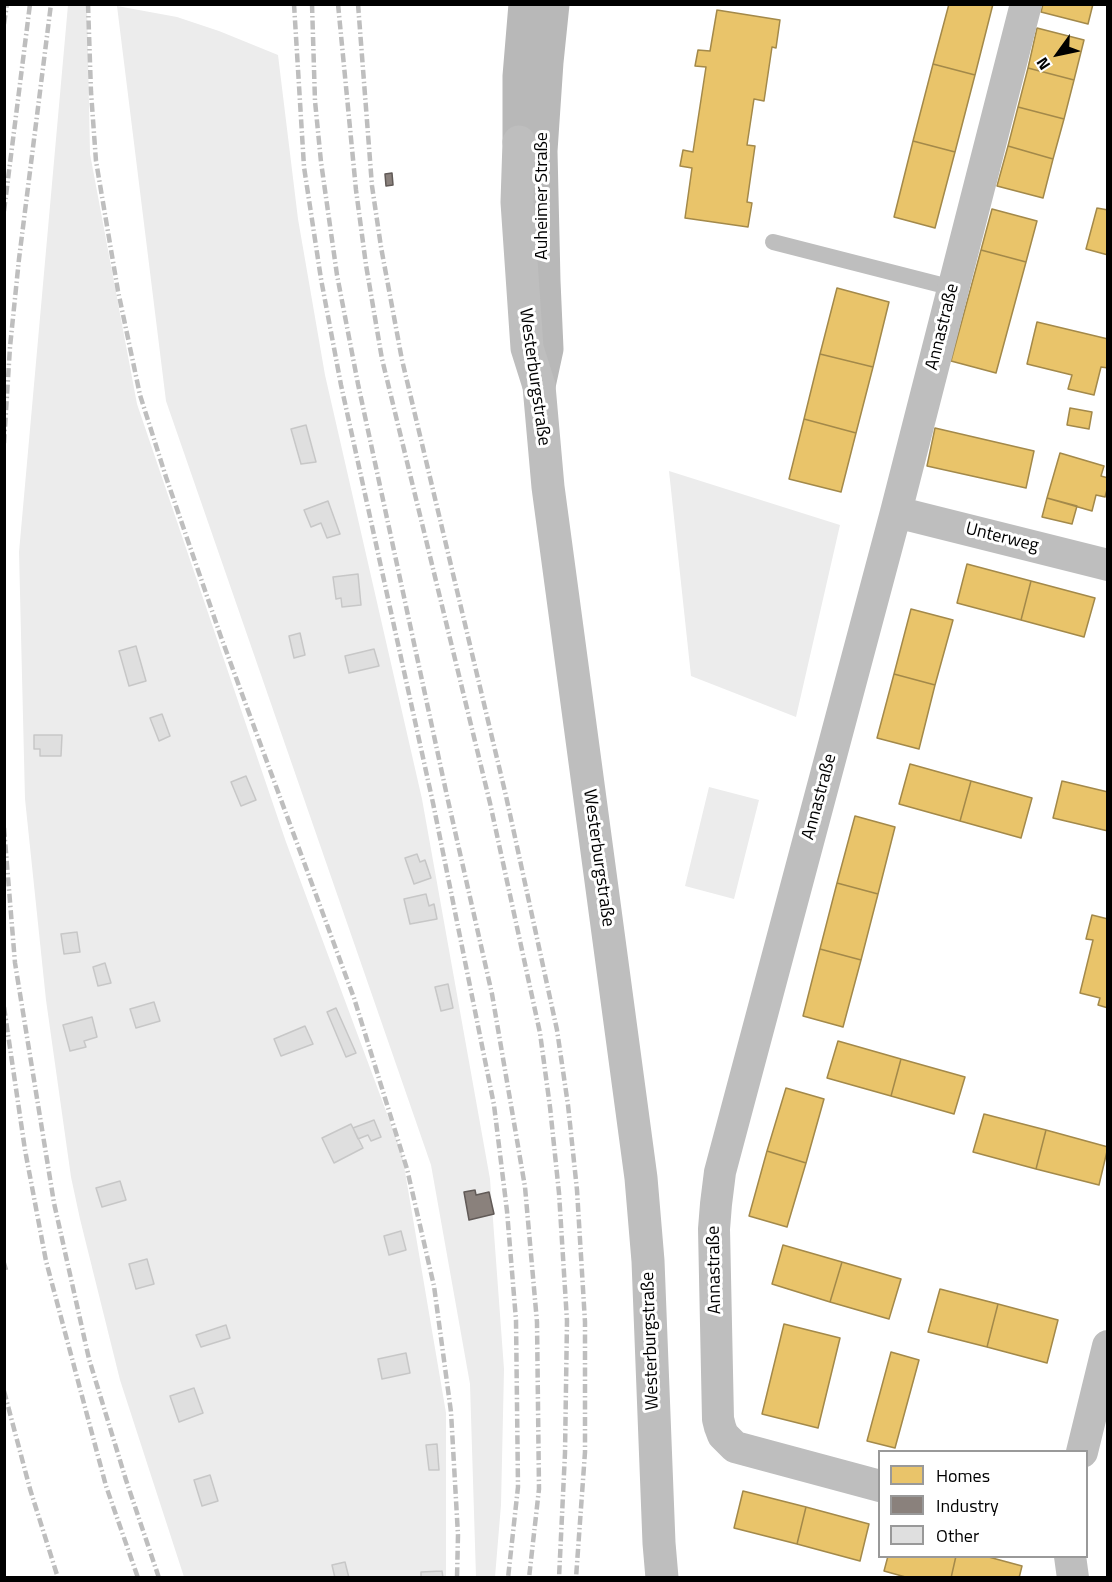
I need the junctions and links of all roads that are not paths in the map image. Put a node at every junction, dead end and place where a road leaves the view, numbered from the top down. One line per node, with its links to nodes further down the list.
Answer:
1 (525, 4): 4 (main road, Auheimer Straße)
2 (553, 4): 7 (main road, Auheimer Straße)
3 (1026, 4): 6 (street, Annastraße)
4 (519, 142): 7 (main road, Westerburgstraße)
5 (773, 242): 6 (lane)
6 (953, 288): 8 (street, Annastraße)
7 (539, 386): 14 (main road, Westerburgstraße)
8 (896, 512): 9 (street, Unterweg); 12 (street, Annastraße)
9 (1107, 565)
10 (1107, 1346): 11 (street)
11 (1082, 1450)
12 (878, 1486)
13 (1070, 1558): 15 (street)
14 (662, 1578)
15 (1073, 1578)

